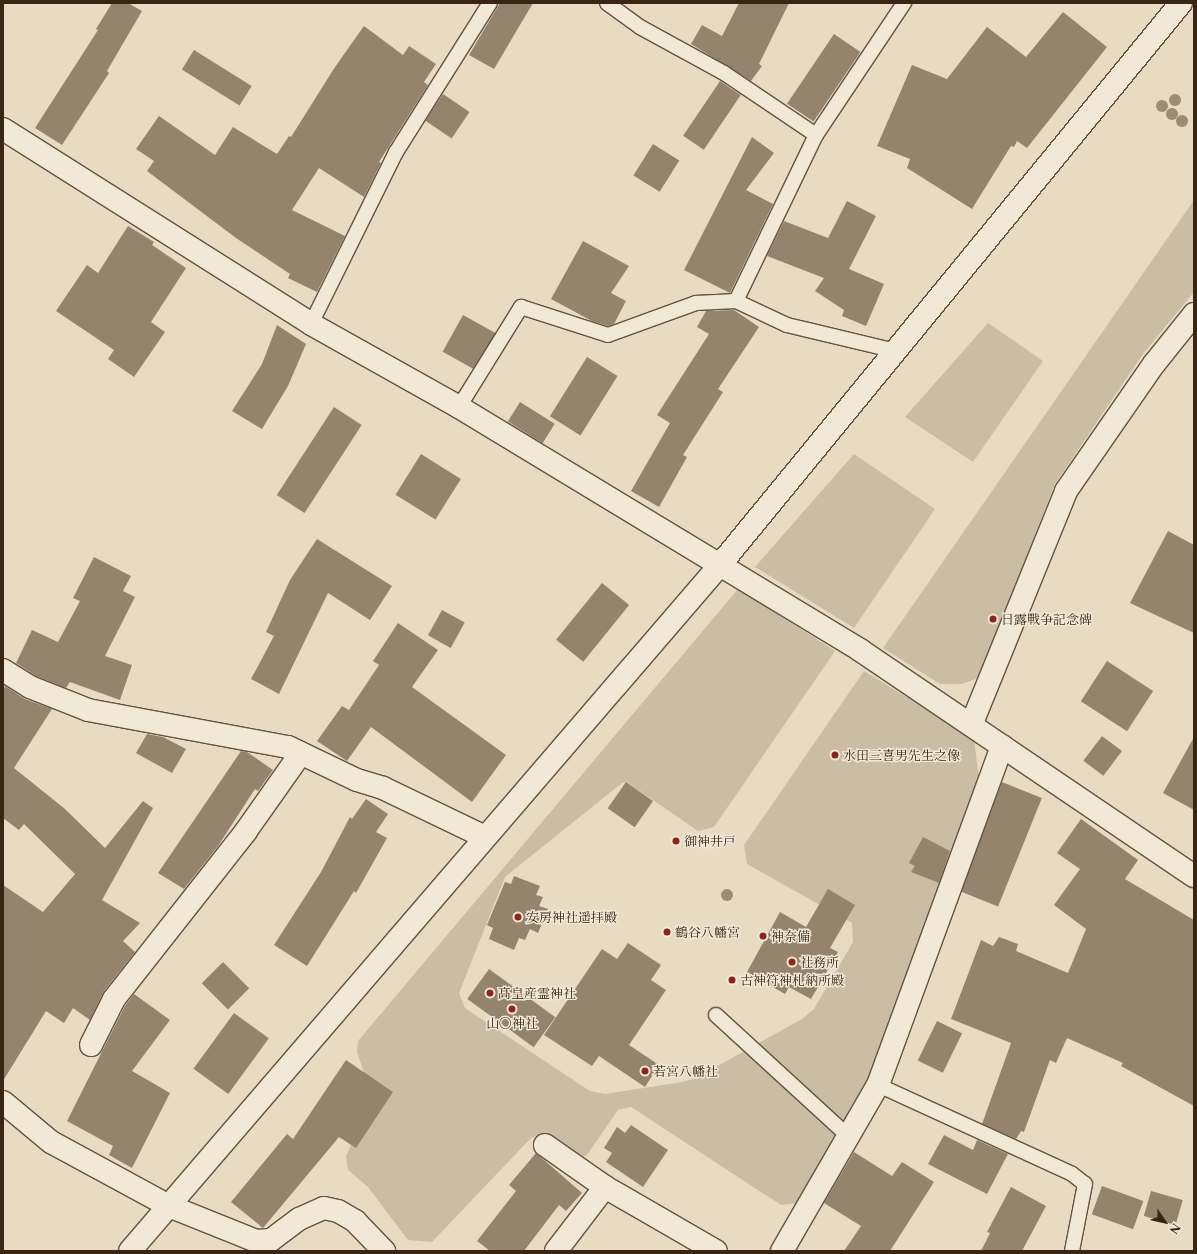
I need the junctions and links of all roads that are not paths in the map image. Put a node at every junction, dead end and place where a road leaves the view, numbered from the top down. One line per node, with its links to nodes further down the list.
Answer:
1 (490, 3): 11 (lane)
2 (607, 3): 8 (lane)
3 (904, 3): 8 (lane)
4 (1181, 3): 12 (street)
5 (1185, 3): 6 (street)
6 (1194, 11)
7 (3, 128): 11 (street)
8 (816, 135): 9 (lane)
9 (736, 301): 12 (lane); 13 (lane)
10 (1194, 314): 16 (street)
11 (311, 324): 13 (street)
12 (896, 351): 14 (street)
13 (459, 407): 14 (street)
14 (719, 566): 16 (street); 19 (street)
15 (3, 670): 18 (street)
16 (972, 723): 17 (street)
17 (1002, 746): 20 (street); 23 (street)
18 (301, 753): 19 (street); 22 (street)
19 (485, 837): 28 (street)
20 (1194, 876)
21 (716, 1015): 25 (lane)
22 (91, 1045)
23 (878, 1085): 25 (street); 34 (lane)
24 (3, 1102): 28 (street)
25 (848, 1136): 33 (street)
26 (545, 1145): 27 (street)
27 (605, 1187): 31 (street); 32 (street)
28 (169, 1206): 29 (street); 30 (street)
29 (130, 1251)
30 (384, 1251)
31 (556, 1251)
32 (716, 1251)
33 (782, 1251)
34 (1072, 1251)

